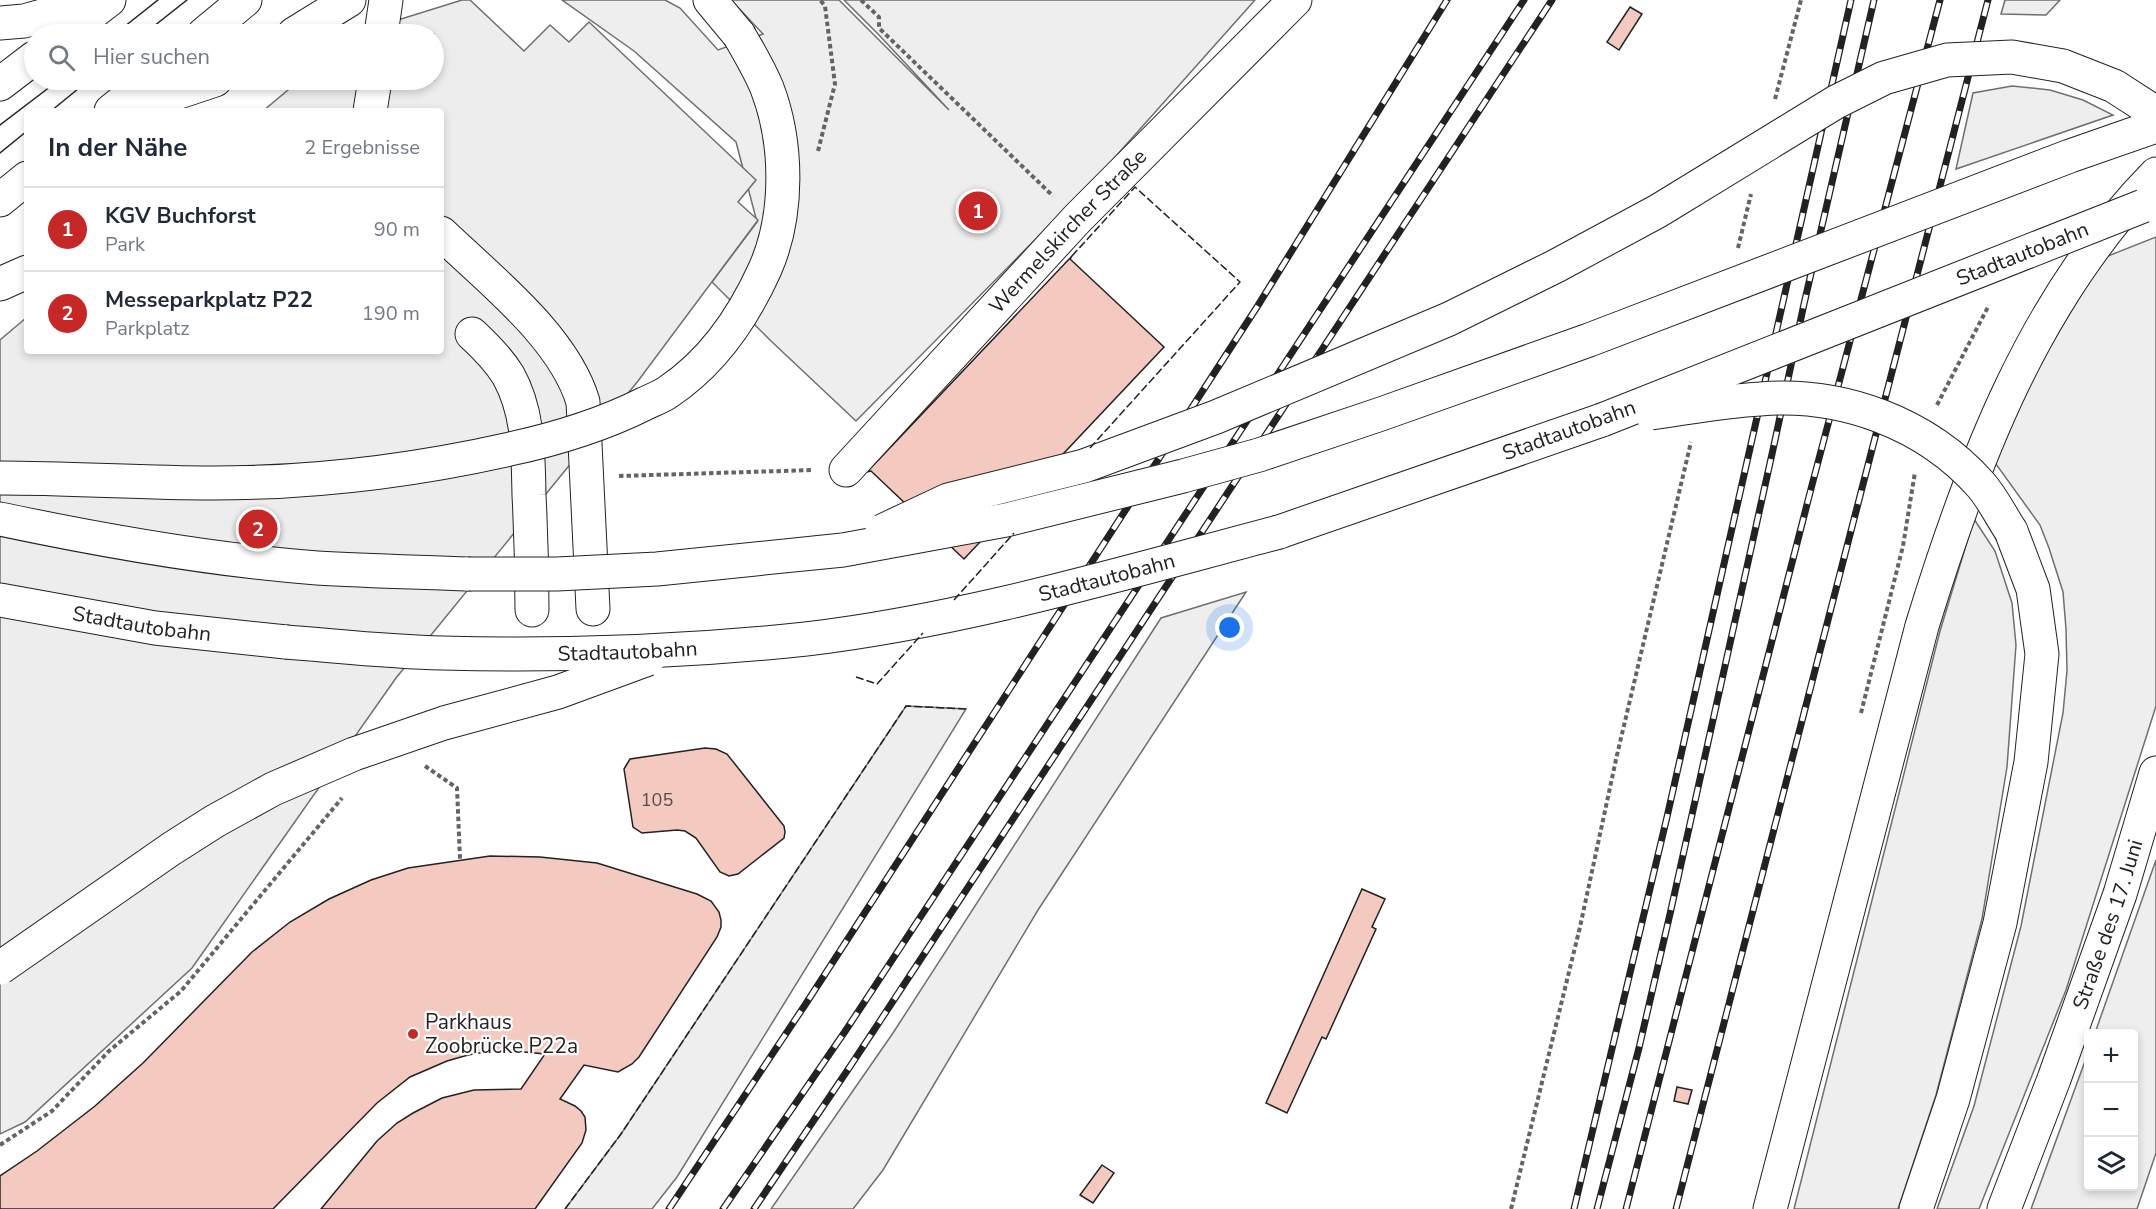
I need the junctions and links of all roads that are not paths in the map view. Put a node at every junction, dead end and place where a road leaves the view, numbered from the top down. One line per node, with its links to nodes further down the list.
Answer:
1 (100, 0): 8 (main road)
2 (110, 0): 9 (main road)
3 (245, 0): 10 (main road)
4 (349, 0): 11 (main road)
5 (386, 0): 12 (main road)
6 (710, 0): 32 (main road, bridge)
7 (1295, 0): 31 (main road, Wermelskircher Straße)
8 (0, 23)
9 (78, 24)
10 (216, 24)
11 (310, 24)
12 (382, 24)
13 (24, 66): 14 (main road)
14 (0, 84)
15 (138, 90): 18 (main road)
16 (185, 90): 18 (main road)
17 (373, 90): 19 (main road)
18 (115, 108)
19 (370, 108)
20 (2156, 113): 34 (main road, bridge)
21 (2156, 126): 34 (main road, bridge)
22 (2156, 174): 41 (main road)
23 (24, 180): 24 (main road)
24 (0, 200)
25 (2156, 201): 30 (main road, Stadtautobahn, bridge)
26 (444, 236): 36 (main road)
27 (24, 273): 28 (main road)
28 (0, 284)
29 (472, 334): 37 (main road)
30 (1602, 420): 38 (main road, Stadtautobahn, bridge); 42 (main road, bridge)
31 (846, 470)
32 (0, 478)
33 (0, 519): 34 (main road, bridge)
34 (843, 550)
35 (0, 600): 38 (main road, Stadtautobahn, bridge)
36 (593, 609)
37 (532, 610)
38 (669, 651): 40 (main road, bridge)
39 (2156, 773): 43 (main road, Straße des 17. Juni)
40 (0, 968)
41 (1770, 1209)
42 (1916, 1209)
43 (2004, 1209)

